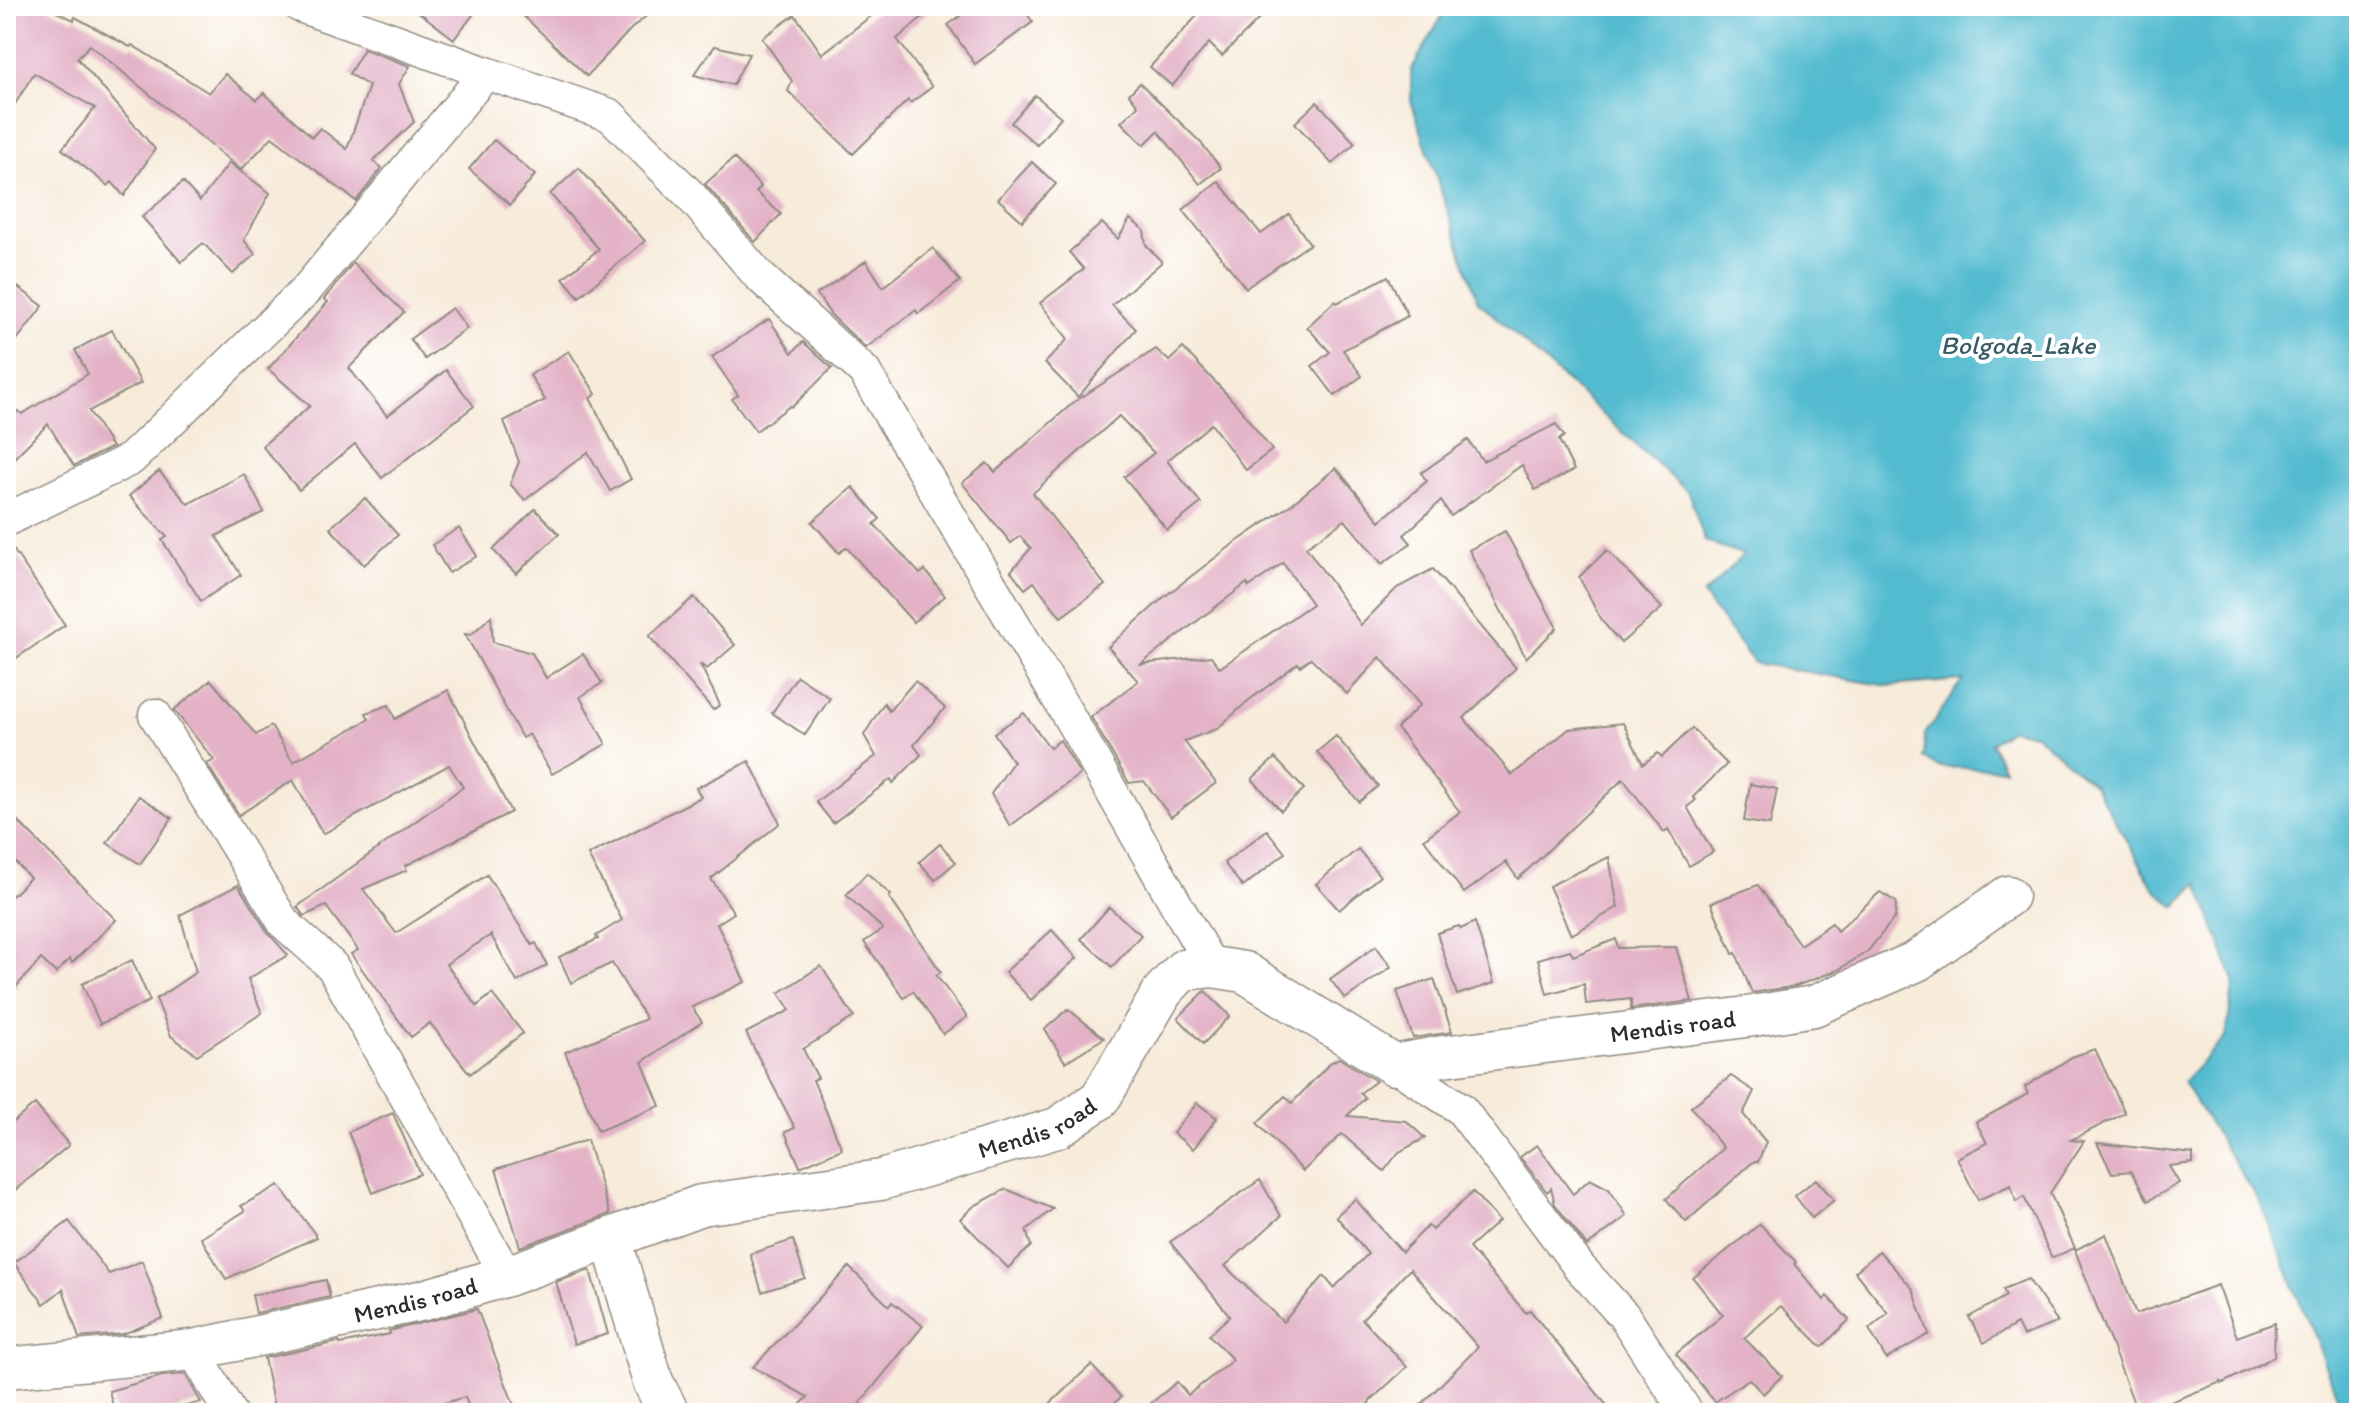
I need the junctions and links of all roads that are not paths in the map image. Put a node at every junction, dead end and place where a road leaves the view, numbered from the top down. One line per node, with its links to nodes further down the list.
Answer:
1 (300, 6): 2 (street)
2 (486, 73): 3 (street); 6 (street)
3 (6, 520)
4 (155, 715): 9 (street)
5 (2008, 896): 7 (street, Mendis road)
6 (1212, 967): 7 (street, Mendis road); 8 (street, Mendis road)
7 (1394, 1065): 14 (street)
8 (611, 1238): 9 (street, Mendis road); 13 (street)
9 (507, 1276): 10 (street, Mendis road)
10 (193, 1350): 11 (street, Mendis road); 12 (street)
11 (6, 1368)
12 (230, 1413)
13 (669, 1413)
14 (1687, 1413)

